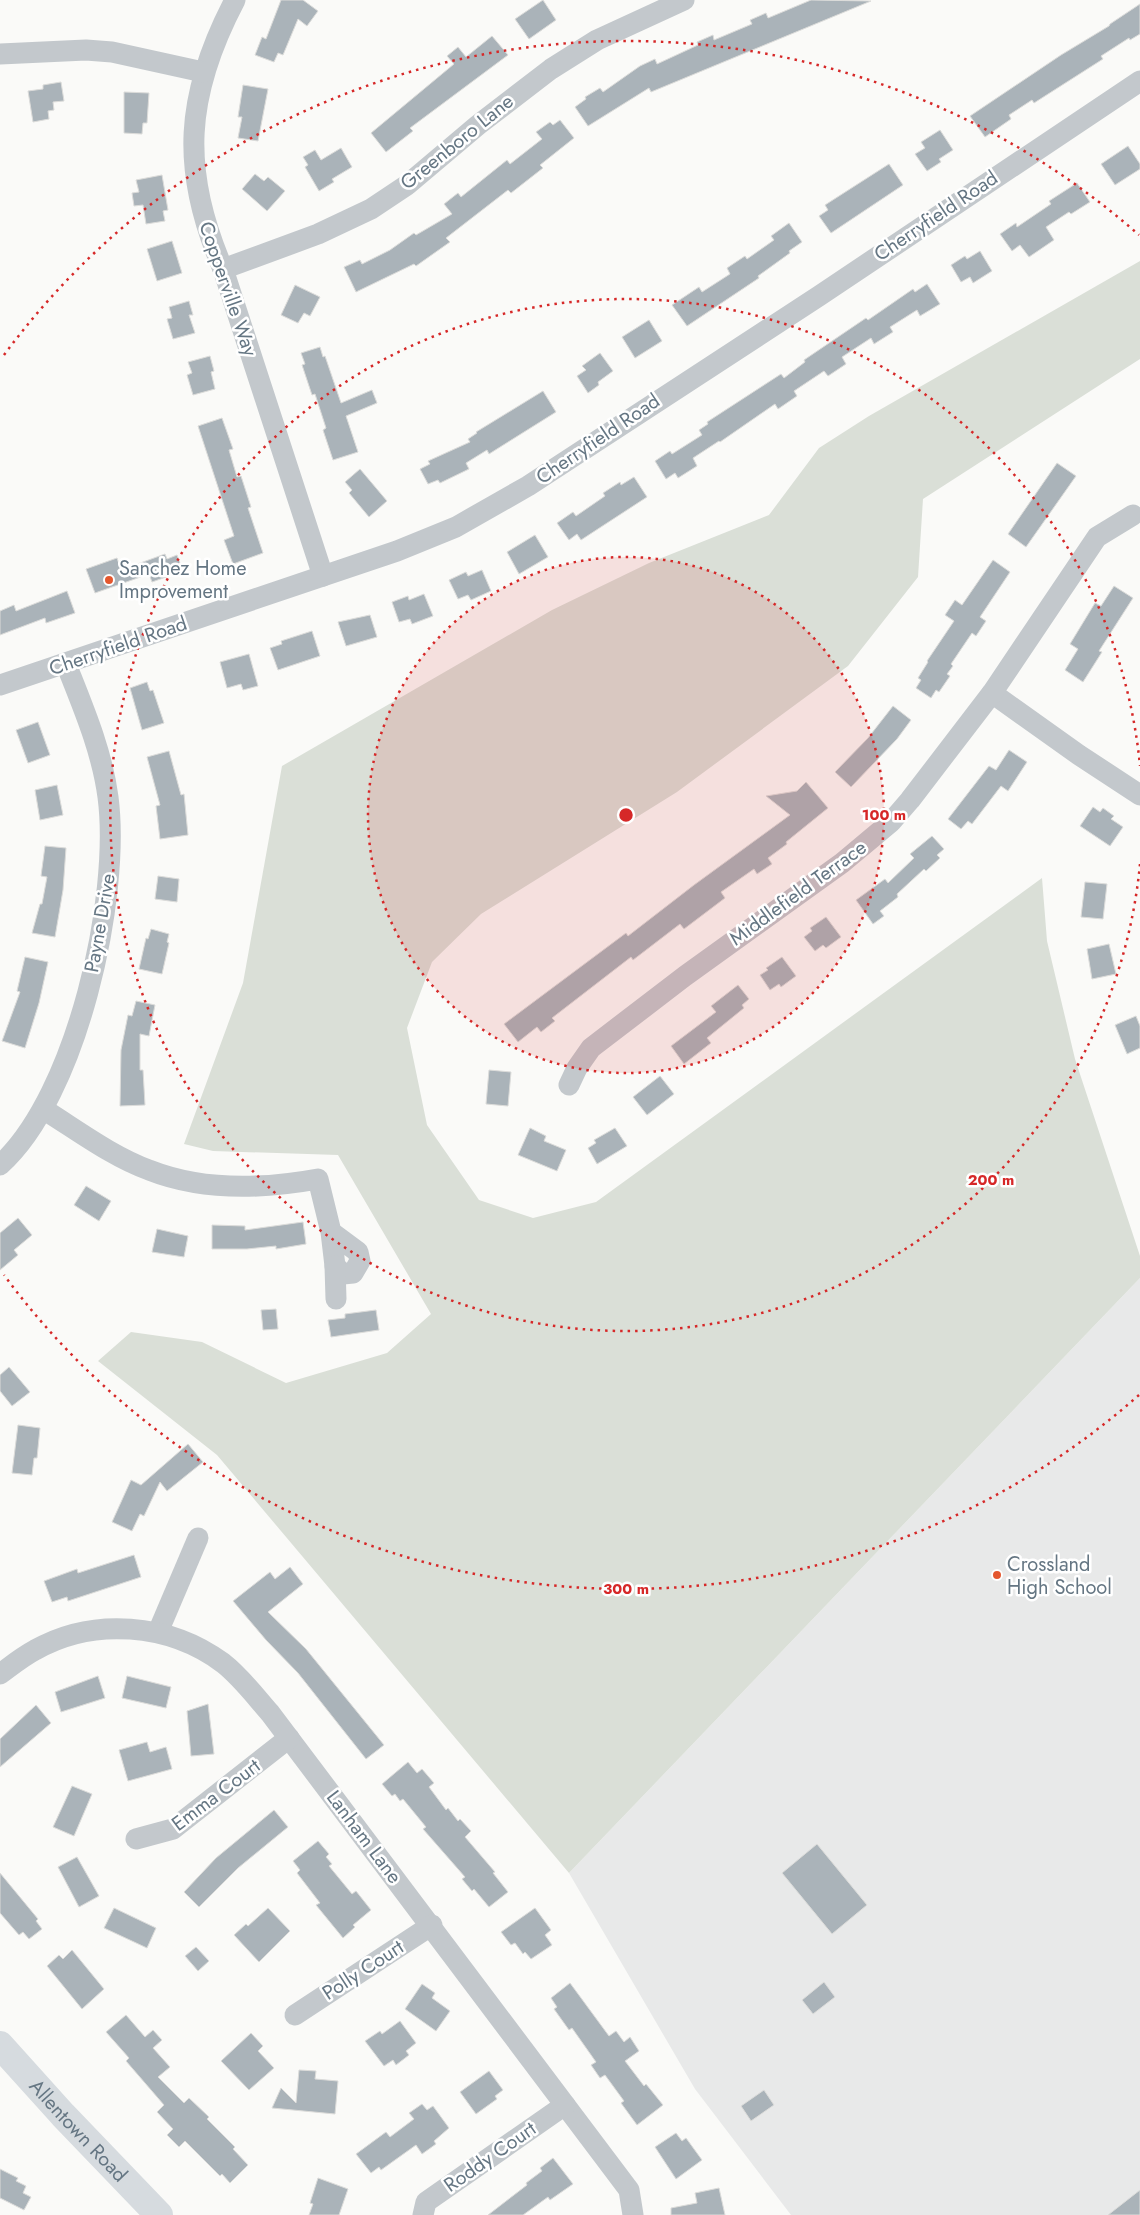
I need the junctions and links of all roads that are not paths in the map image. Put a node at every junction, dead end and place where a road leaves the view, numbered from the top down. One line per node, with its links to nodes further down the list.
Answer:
1 (235, 0): 4 (street, Copperville Way)
2 (684, 0): 6 (street, Greenboro Lane)
3 (0, 54): 4 (street)
4 (204, 72): 6 (street, Copperville Way)
5 (1140, 81): 8 (street, Cherryfield Road)
6 (223, 269): 8 (street, Copperville Way)
7 (1133, 515): 11 (street, Middlefield Terrace)
8 (323, 576): 9 (street, Cherryfield Road)
9 (66, 664): 10 (street, Cherryfield Road); 14 (street, Payne Drive)
10 (0, 686)
11 (992, 693): 12 (street); 13 (street, Middlefield Terrace)
12 (1140, 795)
13 (569, 1084)
14 (43, 1109): 15 (street, Payne Drive); 16 (street)
15 (0, 1165)
16 (336, 1299)
17 (198, 1538): 18 (street)
18 (158, 1632): 19 (street, Lanham Lane); 20 (street, Lanham Lane)
19 (0, 1674)
20 (289, 1738): 21 (street, Emma Court); 22 (street, Lanham Lane)
21 (136, 1839)
22 (432, 1925): 23 (street, Polly Court); 25 (street, Lanham Lane)
23 (295, 2015)
24 (0, 2044): 26 (main road, Allentown Road)
25 (565, 2105): 27 (street, Roddy Court); 28 (street, Lanham Lane)
26 (159, 2215)
27 (423, 2215)
28 (634, 2215)

